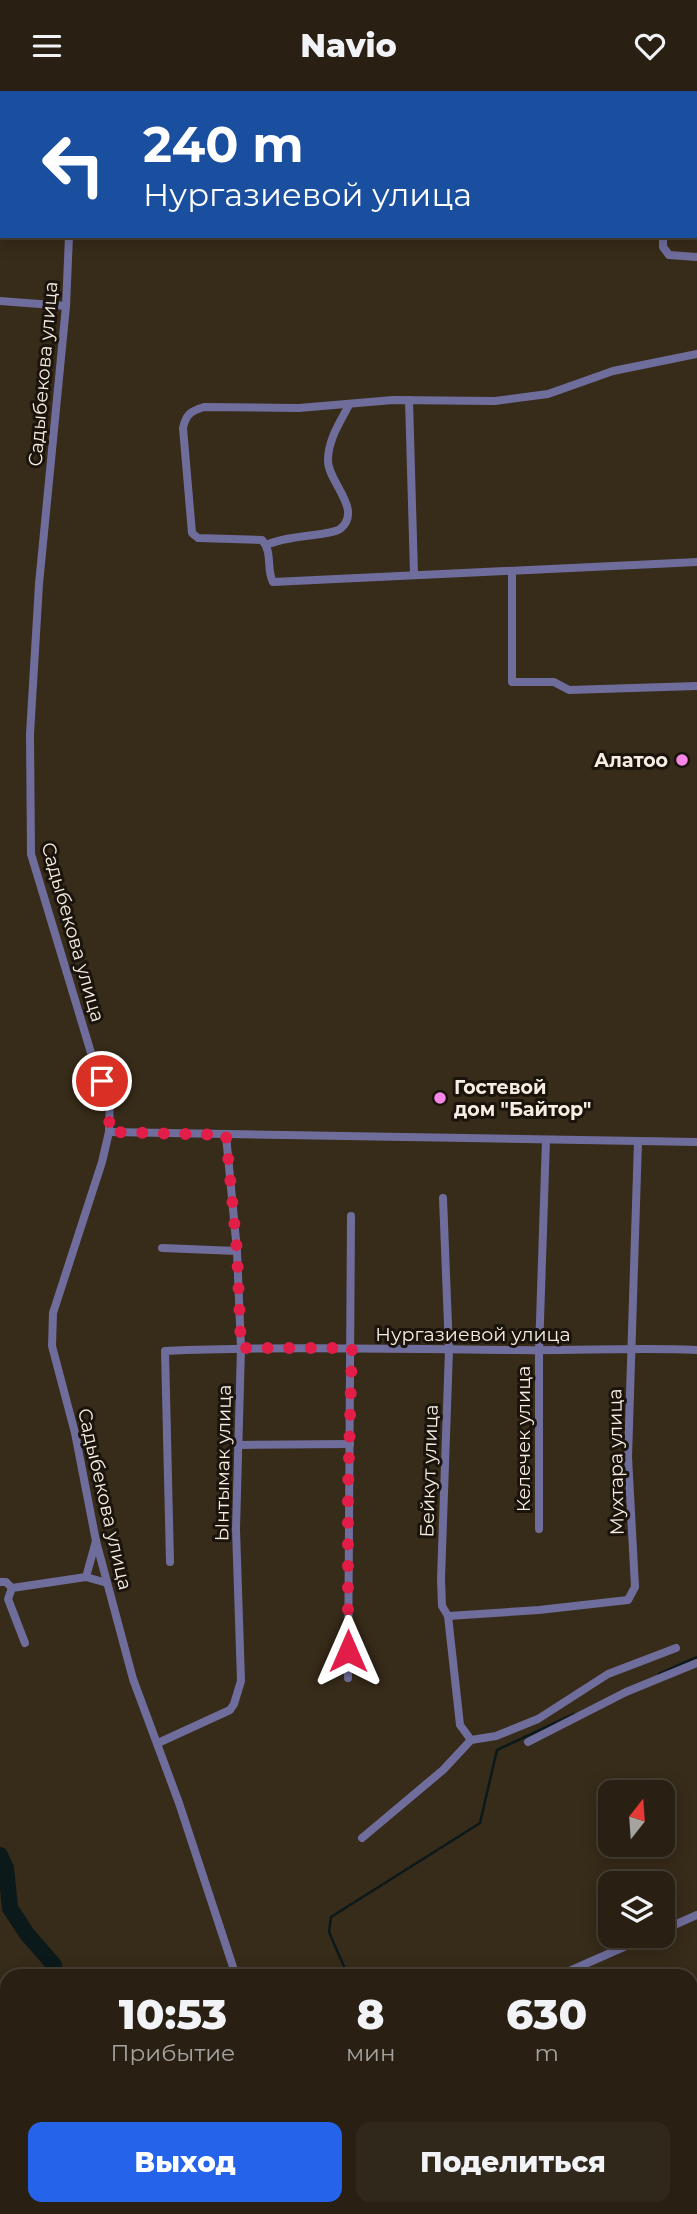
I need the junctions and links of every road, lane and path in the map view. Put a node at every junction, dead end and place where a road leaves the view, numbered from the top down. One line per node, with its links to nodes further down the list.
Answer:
1 (69, 238): 5 (street, Садыбекова улица)
2 (663, 238): 3 (street)
3 (697, 257)
4 (0, 301): 5 (street)
5 (66, 306): 14 (street, Садыбекова улица)
6 (697, 353): 7 (street)
7 (409, 400): 8 (street); 12 (street)
8 (349, 405): 9 (street); 9 (street)
9 (267, 545): 12 (street)
10 (697, 562): 11 (street)
11 (512, 571): 12 (street); 13 (street)
12 (414, 575)
13 (697, 687)
14 (109, 1132): 15 (street); 32 (street, Садыбекова улица)
15 (226, 1135): 16 (street); 22 (street, Ынтымак улица)
16 (546, 1140): 17 (street); 28 (street, Келечек улица)
17 (638, 1142): 18 (street); 26 (street, Мухтара улица)
18 (697, 1142)
19 (443, 1198): 25 (street, Бейкут улица)
20 (351, 1216): 24 (street)
21 (162, 1248): 22 (street)
22 (237, 1251): 23 (street, Ынтымак улица)
23 (241, 1348): 24 (street, Нургазиевой улица); 30 (street, Ынтымак улица); 33 (street, Нургазиевой улица)
24 (352, 1348): 25 (street, Нургазиевой улица); 29 (street)
25 (449, 1350): 28 (street, Нургазиевой улица); 38 (street, Бейкут улица)
26 (632, 1350): 27 (street, Нургазиевой улица); 28 (street, Нургазиевой улица); 38 (street, Мухтара улица)
27 (697, 1350)
28 (540, 1351): 31 (street, Келечек улица)
29 (349, 1444): 30 (street); 42 (street)
30 (238, 1445): 45 (street, Ынтымак улица)
31 (539, 1529)
32 (96, 1541): 34 (street); 36 (street, Садыбекова улица)
33 (170, 1562)
34 (86, 1577): 36 (street); 37 (street)
35 (0, 1582): 37 (street)
36 (107, 1583): 45 (street, Садыбекова улица)
37 (12, 1588): 39 (street)
38 (448, 1616): 43 (street, Бейкут улица)
39 (24, 1643)
40 (676, 1648): 43 (street)
41 (697, 1663): 44 (street)
42 (348, 1678)
43 (471, 1741): 46 (street)
44 (528, 1742)
45 (158, 1743): 50 (street, Садыбекова улица)
46 (362, 1838)
47 (697, 1915): 48 (street)
48 (675, 1925)
49 (622, 1948): 51 (street)
50 (234, 1969)
51 (574, 1969)

